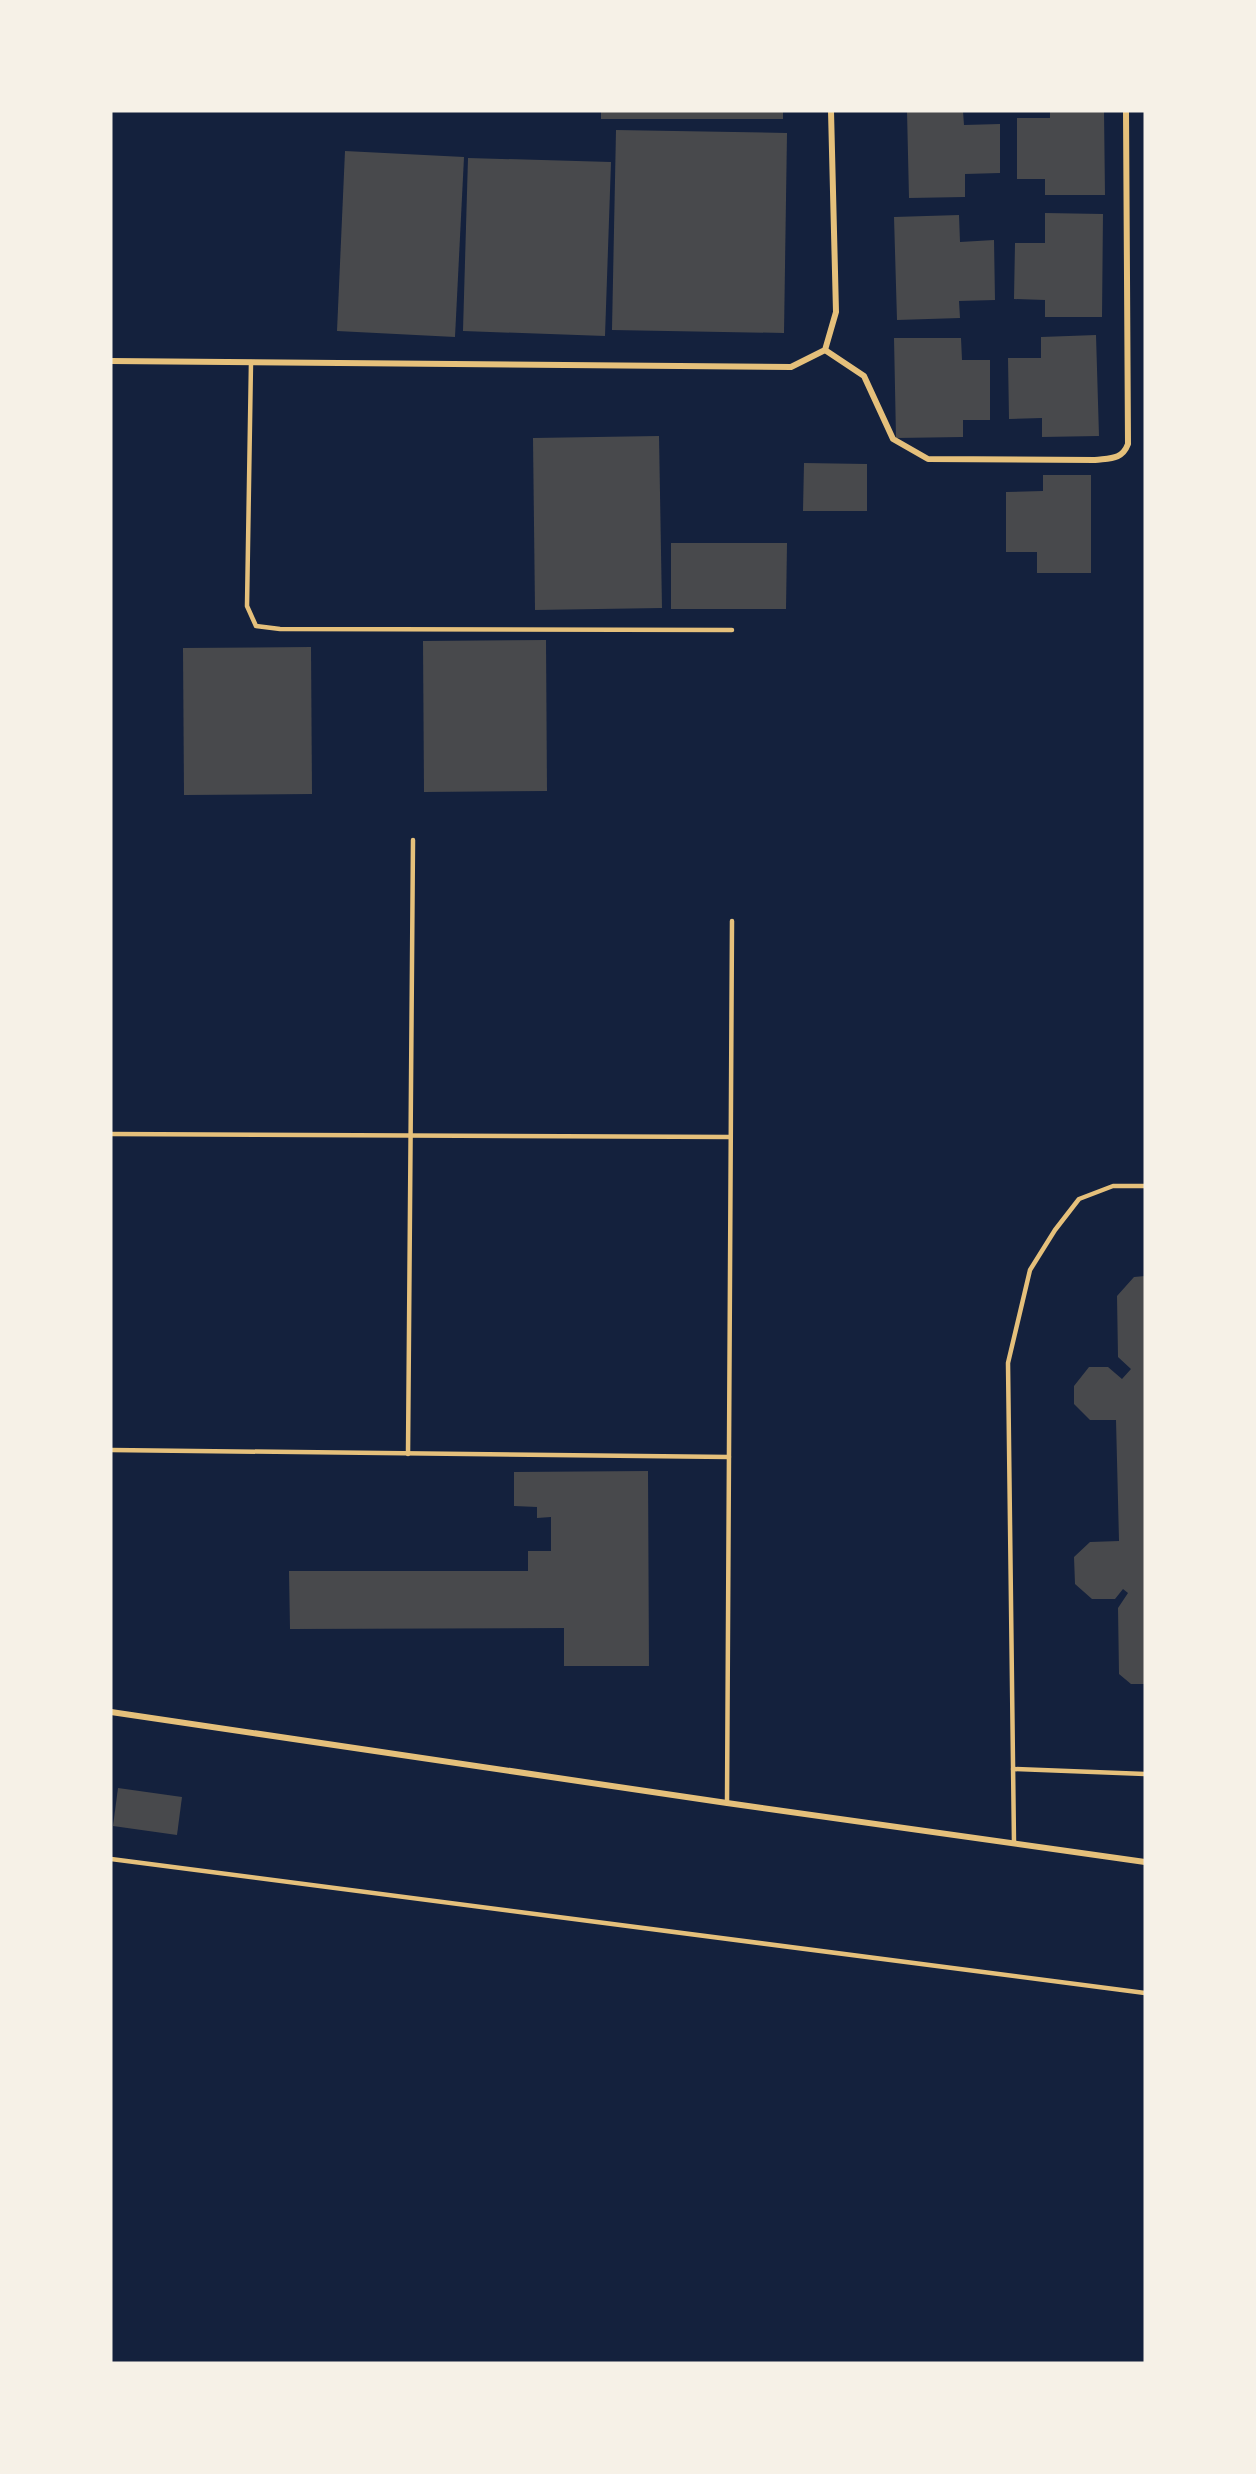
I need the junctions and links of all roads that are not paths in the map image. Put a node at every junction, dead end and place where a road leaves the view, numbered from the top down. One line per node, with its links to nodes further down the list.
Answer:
1 (831, 111): 3 (street)
2 (1126, 111): 3 (street)
3 (825, 351): 5 (street)
4 (111, 361): 5 (street)
5 (251, 362): 6 (lane)
6 (732, 630)
7 (412, 840): 10 (lane)
8 (732, 921): 11 (lane)
9 (111, 1134): 10 (lane)
10 (410, 1136): 11 (lane); 14 (lane)
11 (730, 1137): 15 (lane)
12 (1145, 1186): 17 (lane)
13 (111, 1450): 14 (lane)
14 (408, 1454): 15 (lane)
15 (729, 1457): 19 (lane)
16 (111, 1712): 19 (street)
17 (1013, 1769): 18 (lane); 20 (lane)
18 (1145, 1774)
19 (727, 1803): 20 (street)
20 (1014, 1844): 22 (street)
21 (111, 1859): 23 (lane)
22 (1145, 1862)
23 (1145, 1993)

